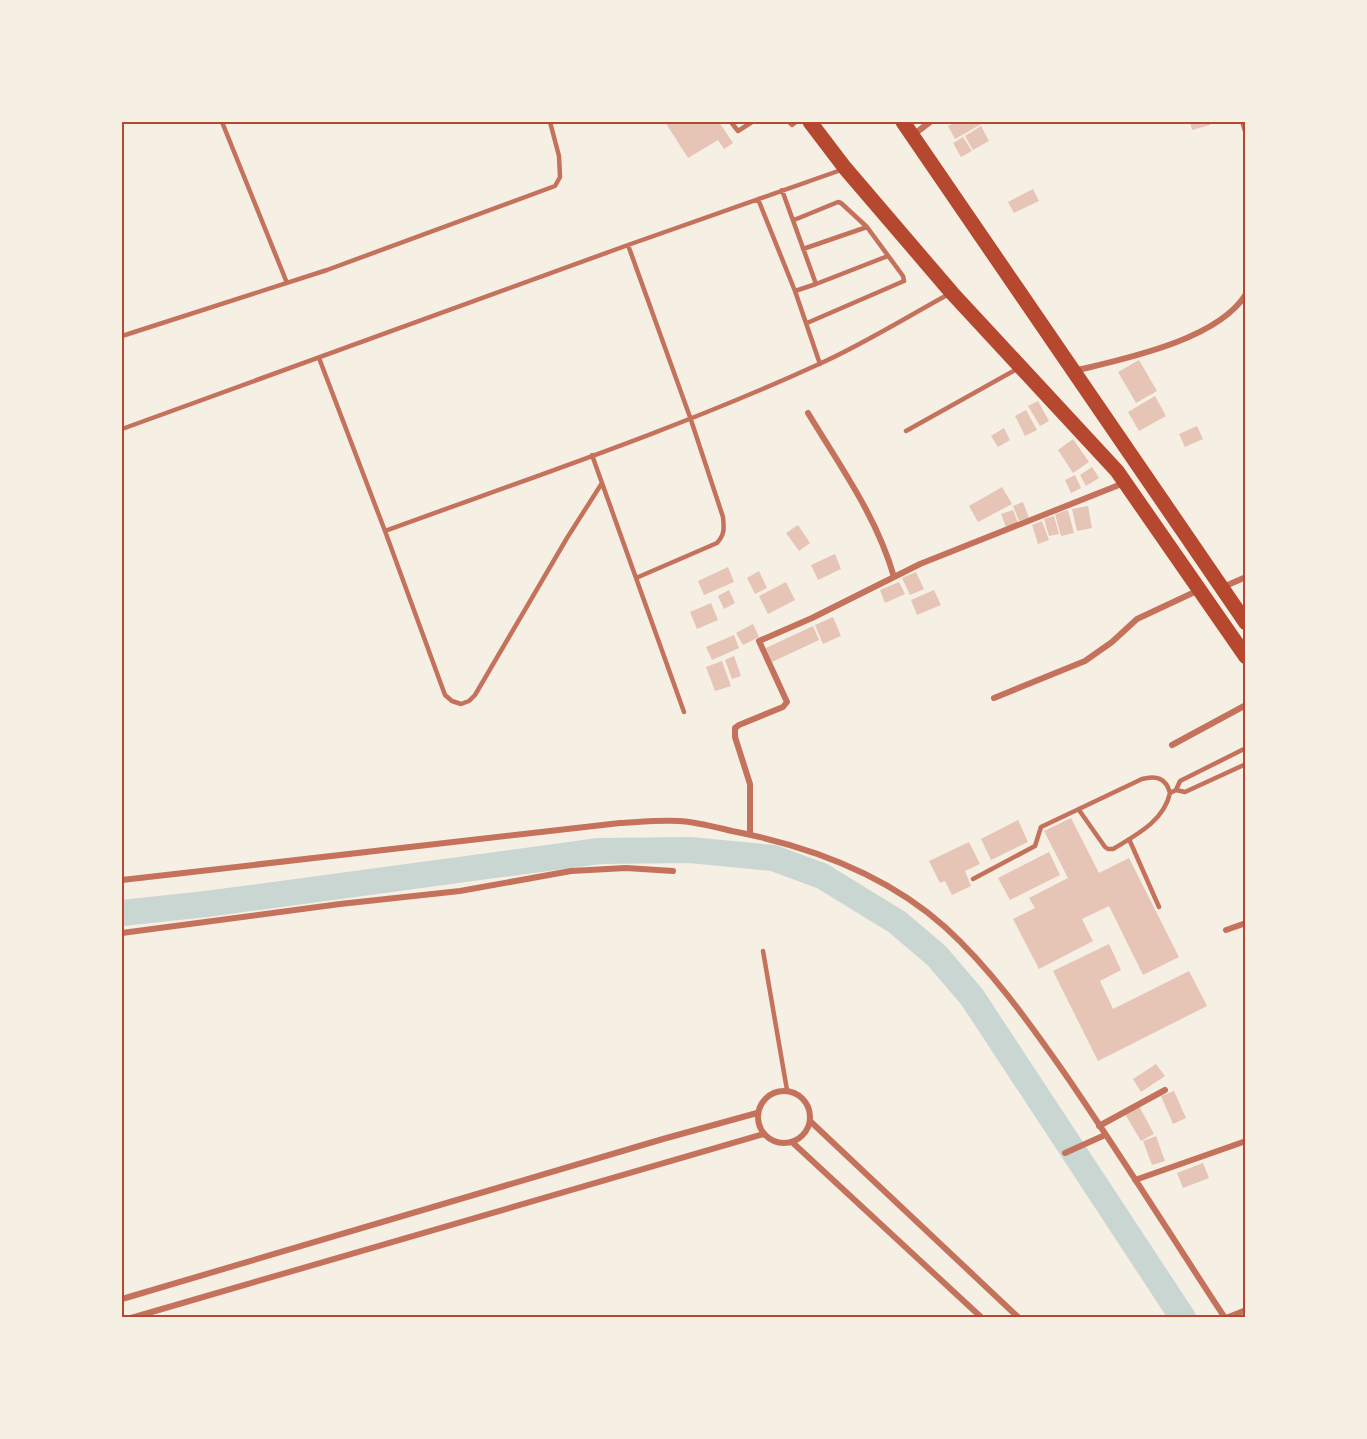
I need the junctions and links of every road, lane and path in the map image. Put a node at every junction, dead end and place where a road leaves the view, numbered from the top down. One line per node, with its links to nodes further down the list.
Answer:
1 (222, 122): 21 (lane)
2 (550, 122): 21 (lane)
3 (731, 122): 4 (lane)
4 (752, 122)
5 (789, 122): 6 (lane)
6 (796, 122)
7 (810, 122): 13 (highway)
8 (903, 122): 12 (highway)
9 (930, 122): 12 (street)
10 (1243, 122): 11 (street)
11 (1245, 132)
12 (912, 135): 31 (highway)
13 (845, 168): 14 (lane); 24 (highway)
14 (782, 190): 15 (lane); 16 (lane)
15 (758, 199): 18 (lane); 23 (lane)
16 (794, 220): 17 (lane); 19 (lane)
17 (867, 227): 19 (lane); 20 (lane)
18 (628, 244): 28 (lane); 33 (lane)
19 (802, 249): 22 (lane)
20 (888, 256): 22 (lane); 26 (lane)
21 (287, 283): 27 (lane)
22 (816, 284): 23 (lane)
23 (795, 291): 26 (lane)
24 (952, 293): 29 (lane); 30 (highway)
25 (1245, 294): 31 (street)
26 (807, 323): 29 (lane)
27 (122, 336)
28 (319, 357): 34 (lane); 39 (lane)
29 (820, 364): 33 (lane)
30 (1022, 366): 35 (lane); 37 (highway)
31 (1074, 371): 43 (highway)
32 (808, 413): 40 (street)
33 (690, 417): 36 (lane); 42 (lane)
34 (122, 429)
35 (906, 431)
36 (592, 455): 38 (lane); 39 (lane)
37 (1125, 482): 40 (street); 44 (highway)
38 (602, 483): 39 (lane); 42 (lane)
39 (385, 531)
40 (894, 577): 55 (street)
41 (1245, 577): 43 (street)
42 (636, 578): 49 (lane)
43 (1222, 588): 45 (highway)
44 (1200, 590): 46 (highway); 47 (street)
45 (1244, 617)
46 (1245, 657)
47 (994, 698)
48 (1245, 705): 50 (street)
49 (684, 712)
50 (1172, 745)
51 (1245, 748): 53 (lane)
52 (1245, 764): 53 (lane)
53 (1173, 791): 54 (lane); 56 (lane)
54 (1078, 810): 56 (lane); 58 (lane)
55 (750, 834): 59 (street); 69 (street)
56 (1129, 839): 60 (lane)
57 (673, 871): 63 (street)
58 (973, 879)
59 (122, 880)
60 (1159, 907)
61 (1245, 923): 62 (street)
62 (1226, 930)
63 (122, 933)
64 (763, 951): 65 (lane)
65 (787, 1090): 67 (street); 68 (street)
66 (1165, 1090): 69 (street)
67 (757, 1113): 70 (street); 76 (street)
68 (810, 1121): 73 (street); 80 (street)
69 (1099, 1126): 71 (street)
70 (764, 1134): 73 (street); 78 (street)
71 (1105, 1135): 74 (street); 75 (street)
72 (1245, 1141): 75 (street)
73 (792, 1142): 79 (street)
74 (1067, 1152)
75 (1135, 1180): 81 (street)
76 (122, 1299)
77 (1245, 1310): 81 (street)
78 (131, 1317)
79 (982, 1317)
80 (1019, 1317)
81 (1226, 1317)

